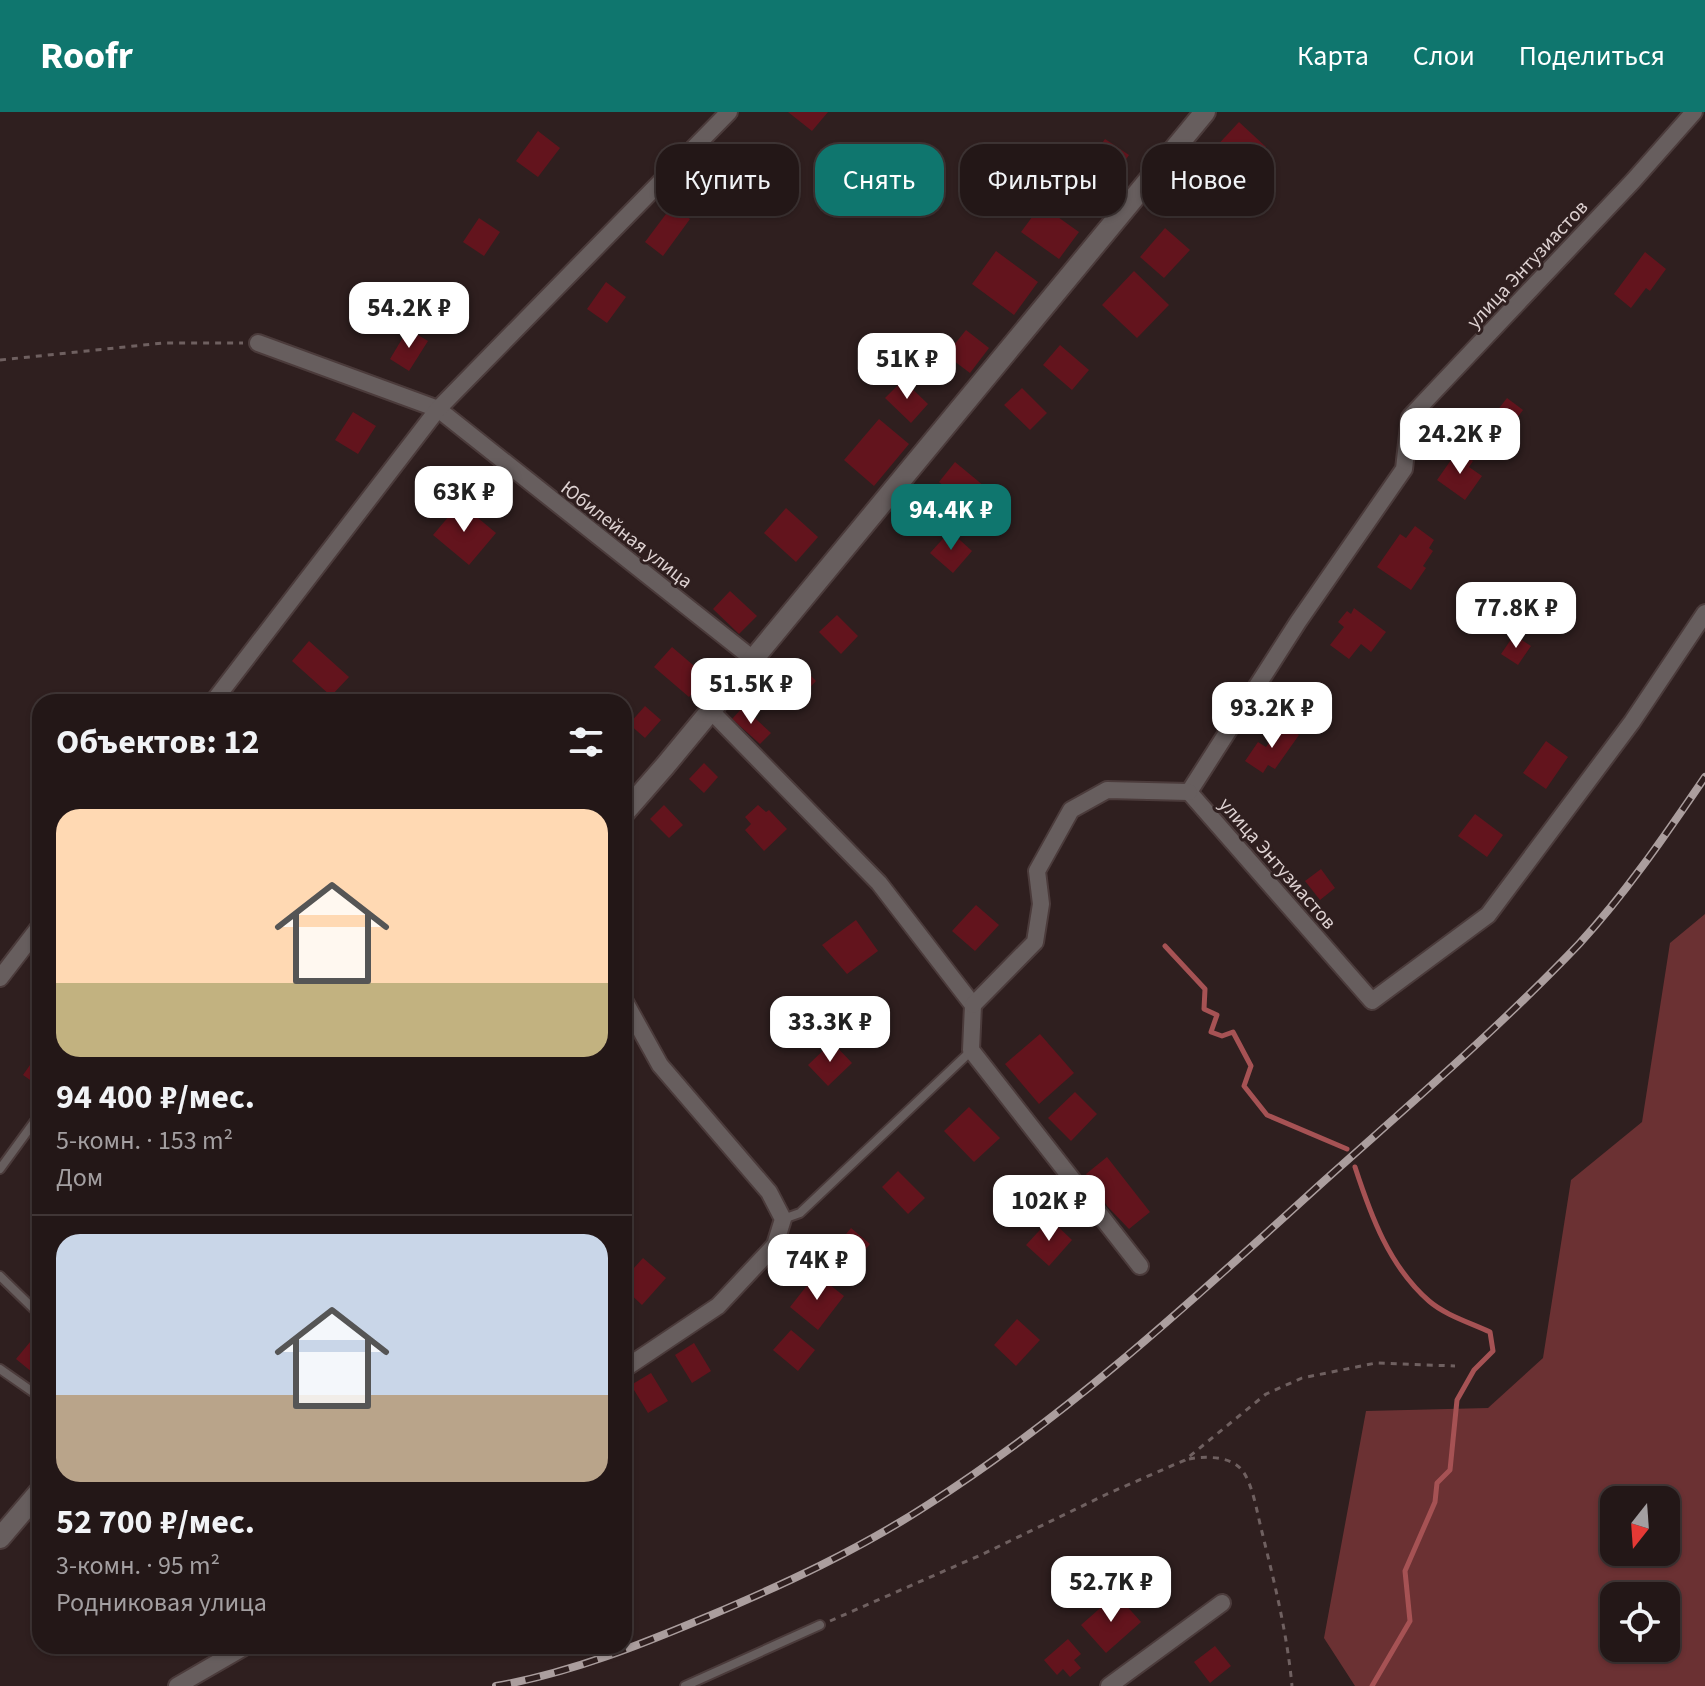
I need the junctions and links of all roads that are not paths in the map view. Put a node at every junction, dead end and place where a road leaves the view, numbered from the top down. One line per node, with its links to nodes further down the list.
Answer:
1 (729, 112): 5 (street)
2 (1205, 112): 7 (street)
3 (1694, 112): 10 (street, улица Энтузиастов)
4 (258, 343): 5 (street, Юбилейная улица)
5 (438, 409): 7 (street, Юбилейная улица); 8 (street)
6 (1705, 613): 10 (street, улица Энтузиастов)
7 (753, 659): 9 (street)
8 (219, 694)
9 (711, 711): 11 (street); 14 (street)
10 (1189, 792): 14 (street)
11 (632, 804)
12 (32, 936): 13 (street)
13 (0, 978)
14 (973, 1005): 16 (street)
15 (632, 1014): 19 (street)
16 (971, 1050): 19 (lane); 20 (street)
17 (32, 1125): 18 (lane)
18 (0, 1169)
19 (783, 1219): 23 (street)
20 (1140, 1266)
21 (0, 1276): 22 (lane)
22 (32, 1307)
23 (632, 1364)
24 (0, 1369): 25 (lane)
25 (32, 1391)
26 (32, 1500): 27 (street)
27 (0, 1538)
28 (1222, 1603): 33 (street)
29 (820, 1625): 32 (lane)
30 (232, 1654): 31 (street)
31 (177, 1686)
32 (685, 1686)
33 (1109, 1686)

